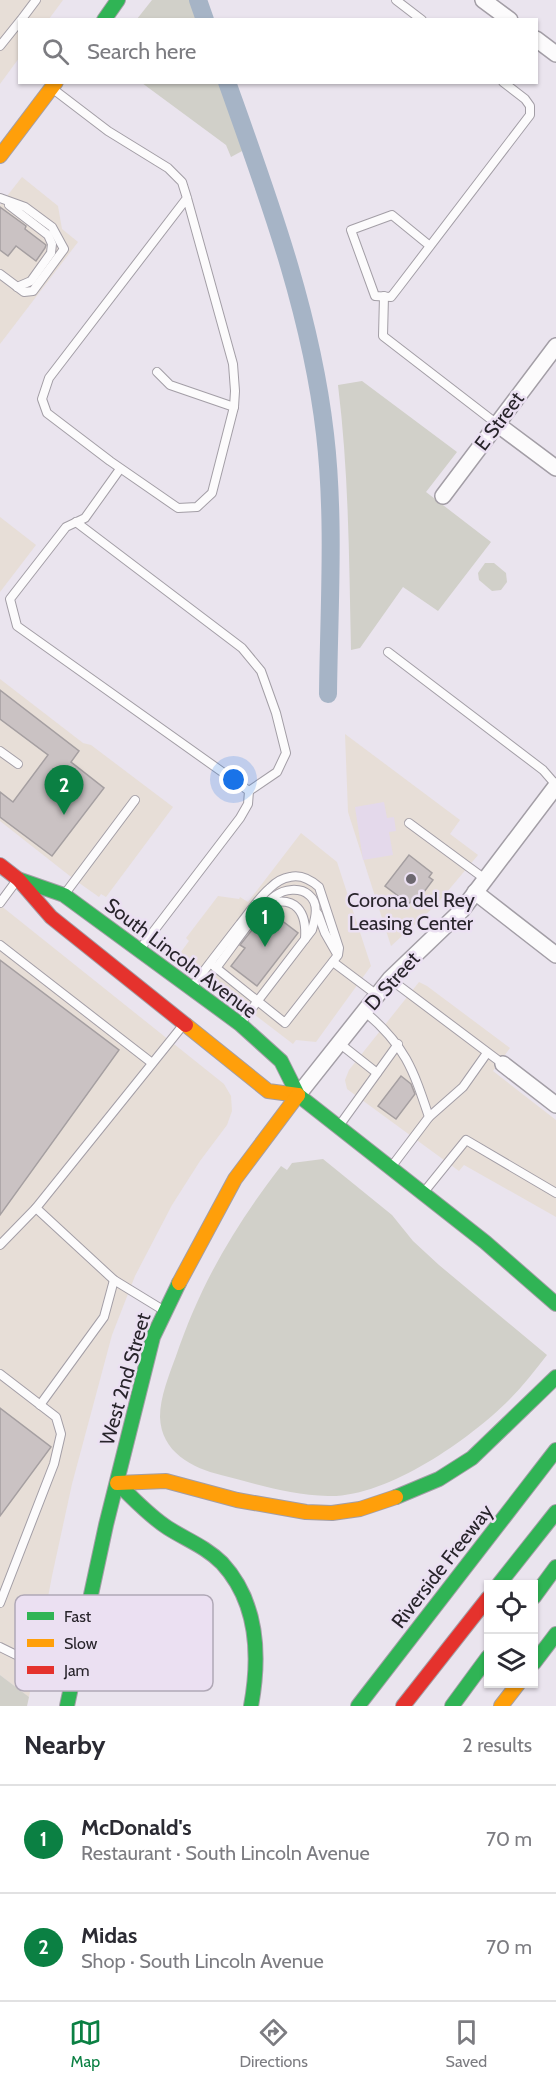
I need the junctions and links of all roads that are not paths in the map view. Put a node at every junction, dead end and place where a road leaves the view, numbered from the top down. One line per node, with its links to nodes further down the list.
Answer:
1 (36, 0): 5 (lane)
2 (118, 0): 6 (main road)
3 (396, 0): 7 (lane)
4 (483, 0): 8 (street)
5 (22, 18)
6 (105, 18)
7 (419, 18)
8 (507, 18)
9 (18, 23): 11 (lane)
10 (538, 40): 12 (street)
11 (0, 46)
12 (556, 54)
13 (506, 84): 18 (lane)
14 (54, 85): 15 (main road); 16 (lane)
15 (0, 156)
16 (188, 198): 24 (lane); 27 (lane)
17 (2, 200): 20 (lane); 20 (lane)
18 (430, 246): 21 (lane); 21 (lane)
19 (0, 274): 20 (lane)
20 (16, 286)
21 (384, 296): 25 (lane)
22 (556, 346): 25 (street, E Street)
23 (157, 372): 24 (lane)
24 (234, 406): 27 (lane)
25 (497, 424): 26 (street); 28 (street, E Street)
26 (556, 468)
27 (120, 469): 29 (lane)
28 (442, 496)
29 (76, 522): 34 (lane); 34 (lane)
30 (388, 652): 33 (lane)
31 (0, 751): 32 (lane)
32 (18, 764)
33 (556, 785): 39 (street, D Street)
34 (249, 791): 47 (lane)
35 (135, 800): 41 (lane)
36 (409, 823): 39 (lane)
37 (0, 865): 38 (main road, South Lincoln Avenue)
38 (18, 879): 41 (main road, South Lincoln Avenue); 42 (lane); 56 (main road, South Lincoln Avenue)
39 (485, 879): 40 (street, D Street)
40 (475, 892): 48 (street); 51 (street, D Street)
41 (64, 895): 47 (main road, South Lincoln Avenue)
42 (0, 903)
43 (266, 904): 44 (lane); 45 (lane); 50 (lane)
44 (316, 909): 45 (lane); 49 (lane)
45 (305, 940): 54 (lane)
46 (0, 945): 61 (lane)
47 (139, 950): 52 (main road, South Lincoln Avenue)
48 (556, 955)
49 (335, 959): 50 (lane); 53 (lane); 54 (lane)
50 (213, 966): 52 (lane); 54 (lane)
51 (390, 979): 53 (street, D Street); 60 (lane)
52 (191, 988): 57 (main road, South Lincoln Avenue)
53 (377, 995): 55 (street, D Street)
54 (258, 1001): 57 (lane)
55 (364, 1011): 58 (street, D Street); 59 (lane)
56 (185, 1023): 61 (lane); 64 (main road, South Lincoln Avenue)
57 (240, 1024): 64 (main road, South Lincoln Avenue)
58 (339, 1043): 63 (lane); 64 (street, D Street)
59 (398, 1044): 63 (lane); 66 (lane)
60 (487, 1053): 62 (lane); 66 (lane)
61 (152, 1063): 71 (lane)
62 (503, 1064): 65 (street)
63 (377, 1073): 67 (lane)
64 (298, 1095): 67 (main road, South Lincoln Avenue); 75 (main road, West 2nd Street)
65 (556, 1105)
66 (429, 1117): 68 (lane)
67 (339, 1127): 68 (main road, South Lincoln Avenue)
68 (391, 1168): 69 (main road, South Lincoln Avenue)
69 (423, 1193): 70 (lane); 74 (main road, South Lincoln Avenue)
70 (556, 1193)
71 (36, 1208): 72 (lane); 73 (lane)
72 (0, 1245)
73 (114, 1280): 75 (lane); 78 (lane)
74 (553, 1301)
75 (164, 1310): 80 (main road, West 2nd Street)
76 (0, 1374): 78 (lane)
77 (556, 1377): 80 (main road)
78 (40, 1405): 86 (lane)
79 (556, 1450): 97 (main road, Riverside Freeway)
80 (117, 1483): 85 (main road, West 2nd Street); 96 (main road)
81 (556, 1512): 83 (main road)
82 (556, 1568): 84 (main road)
83 (502, 1580)
84 (538, 1592)
85 (91, 1595)
86 (0, 1603)
87 (484, 1604): 98 (main road)
88 (556, 1634): 91 (main road)
89 (0, 1647): 90 (lane)
90 (15, 1654)
91 (538, 1658)
92 (484, 1664): 99 (main road)
93 (514, 1688): 100 (main road)
94 (70, 1691): 95 (main road, West 2nd Street)
95 (67, 1706)
96 (251, 1706)
97 (358, 1706)
98 (403, 1706)
99 (453, 1706)
100 (501, 1706)

